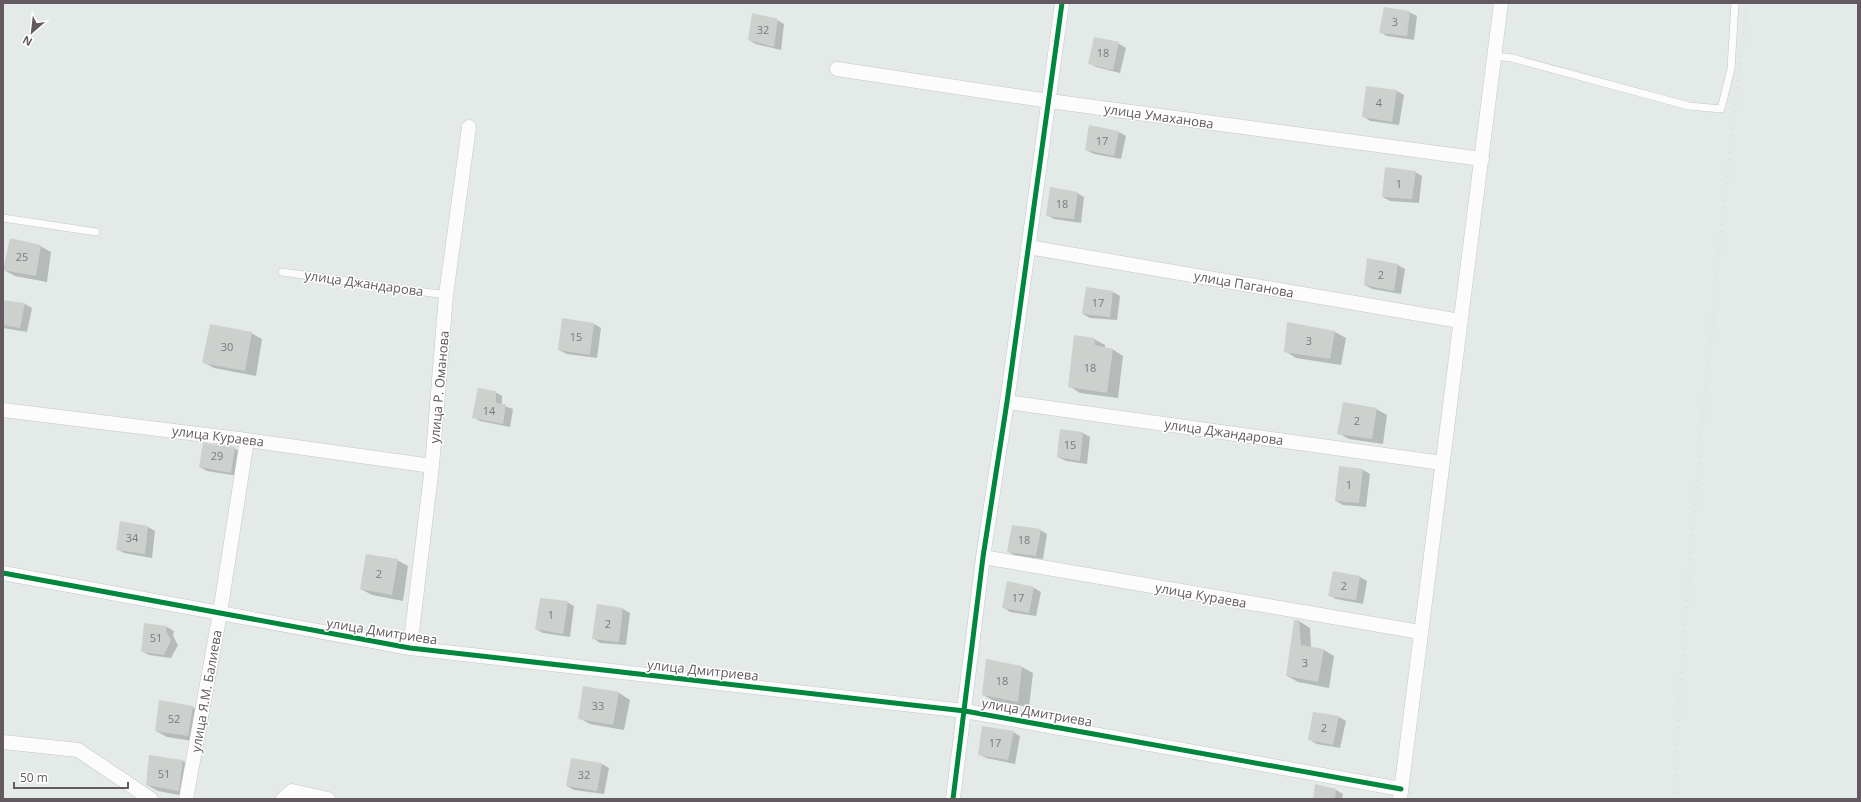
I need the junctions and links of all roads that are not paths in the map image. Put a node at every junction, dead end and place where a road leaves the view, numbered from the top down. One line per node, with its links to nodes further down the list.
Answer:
1 (1062, 3): 6 (street)
2 (1501, 3): 4 (street)
3 (1735, 3): 4 (lane)
4 (1495, 56): 8 (street)
5 (837, 69): 6 (street, улица Умаханова)
6 (1048, 101): 8 (street, улица Умаханова); 11 (street)
7 (469, 127): 13 (street, улица Р. Оманова)
8 (1482, 159): 14 (street)
9 (3, 218): 10 (lane)
10 (96, 232)
11 (1028, 247): 14 (street, улица Паганова); 15 (street)
12 (282, 272): 13 (lane, улица Джандарова)
13 (446, 295): 19 (street, улица Р. Оманова)
14 (1460, 321): 18 (street)
15 (1007, 402): 18 (street, улица Джандарова); 20 (street)
16 (3, 410): 17 (street, улица Кураева)
17 (247, 440): 19 (street, улица Кураева); 22 (street, улица Я.М. Балиева)
18 (1442, 463): 23 (street)
19 (432, 466): 24 (street, улица Р. Оманова)
20 (983, 557): 23 (street, улица Кураева); 25 (street)
21 (3, 573): 22 (street, улица Дмитриева)
22 (220, 613): 24 (street, улица Дмитриева); 29 (street, улица Я.М. Балиева)
23 (1420, 632): 27 (street)
24 (410, 648): 25 (street, улица Дмитриева)
25 (965, 711): 27 (street, улица Дмитриева); 32 (street)
26 (3, 742): 28 (street)
27 (1400, 794)
28 (151, 799)
29 (186, 799)
30 (283, 799): 31 (street)
31 (328, 799)
32 (953, 799)

